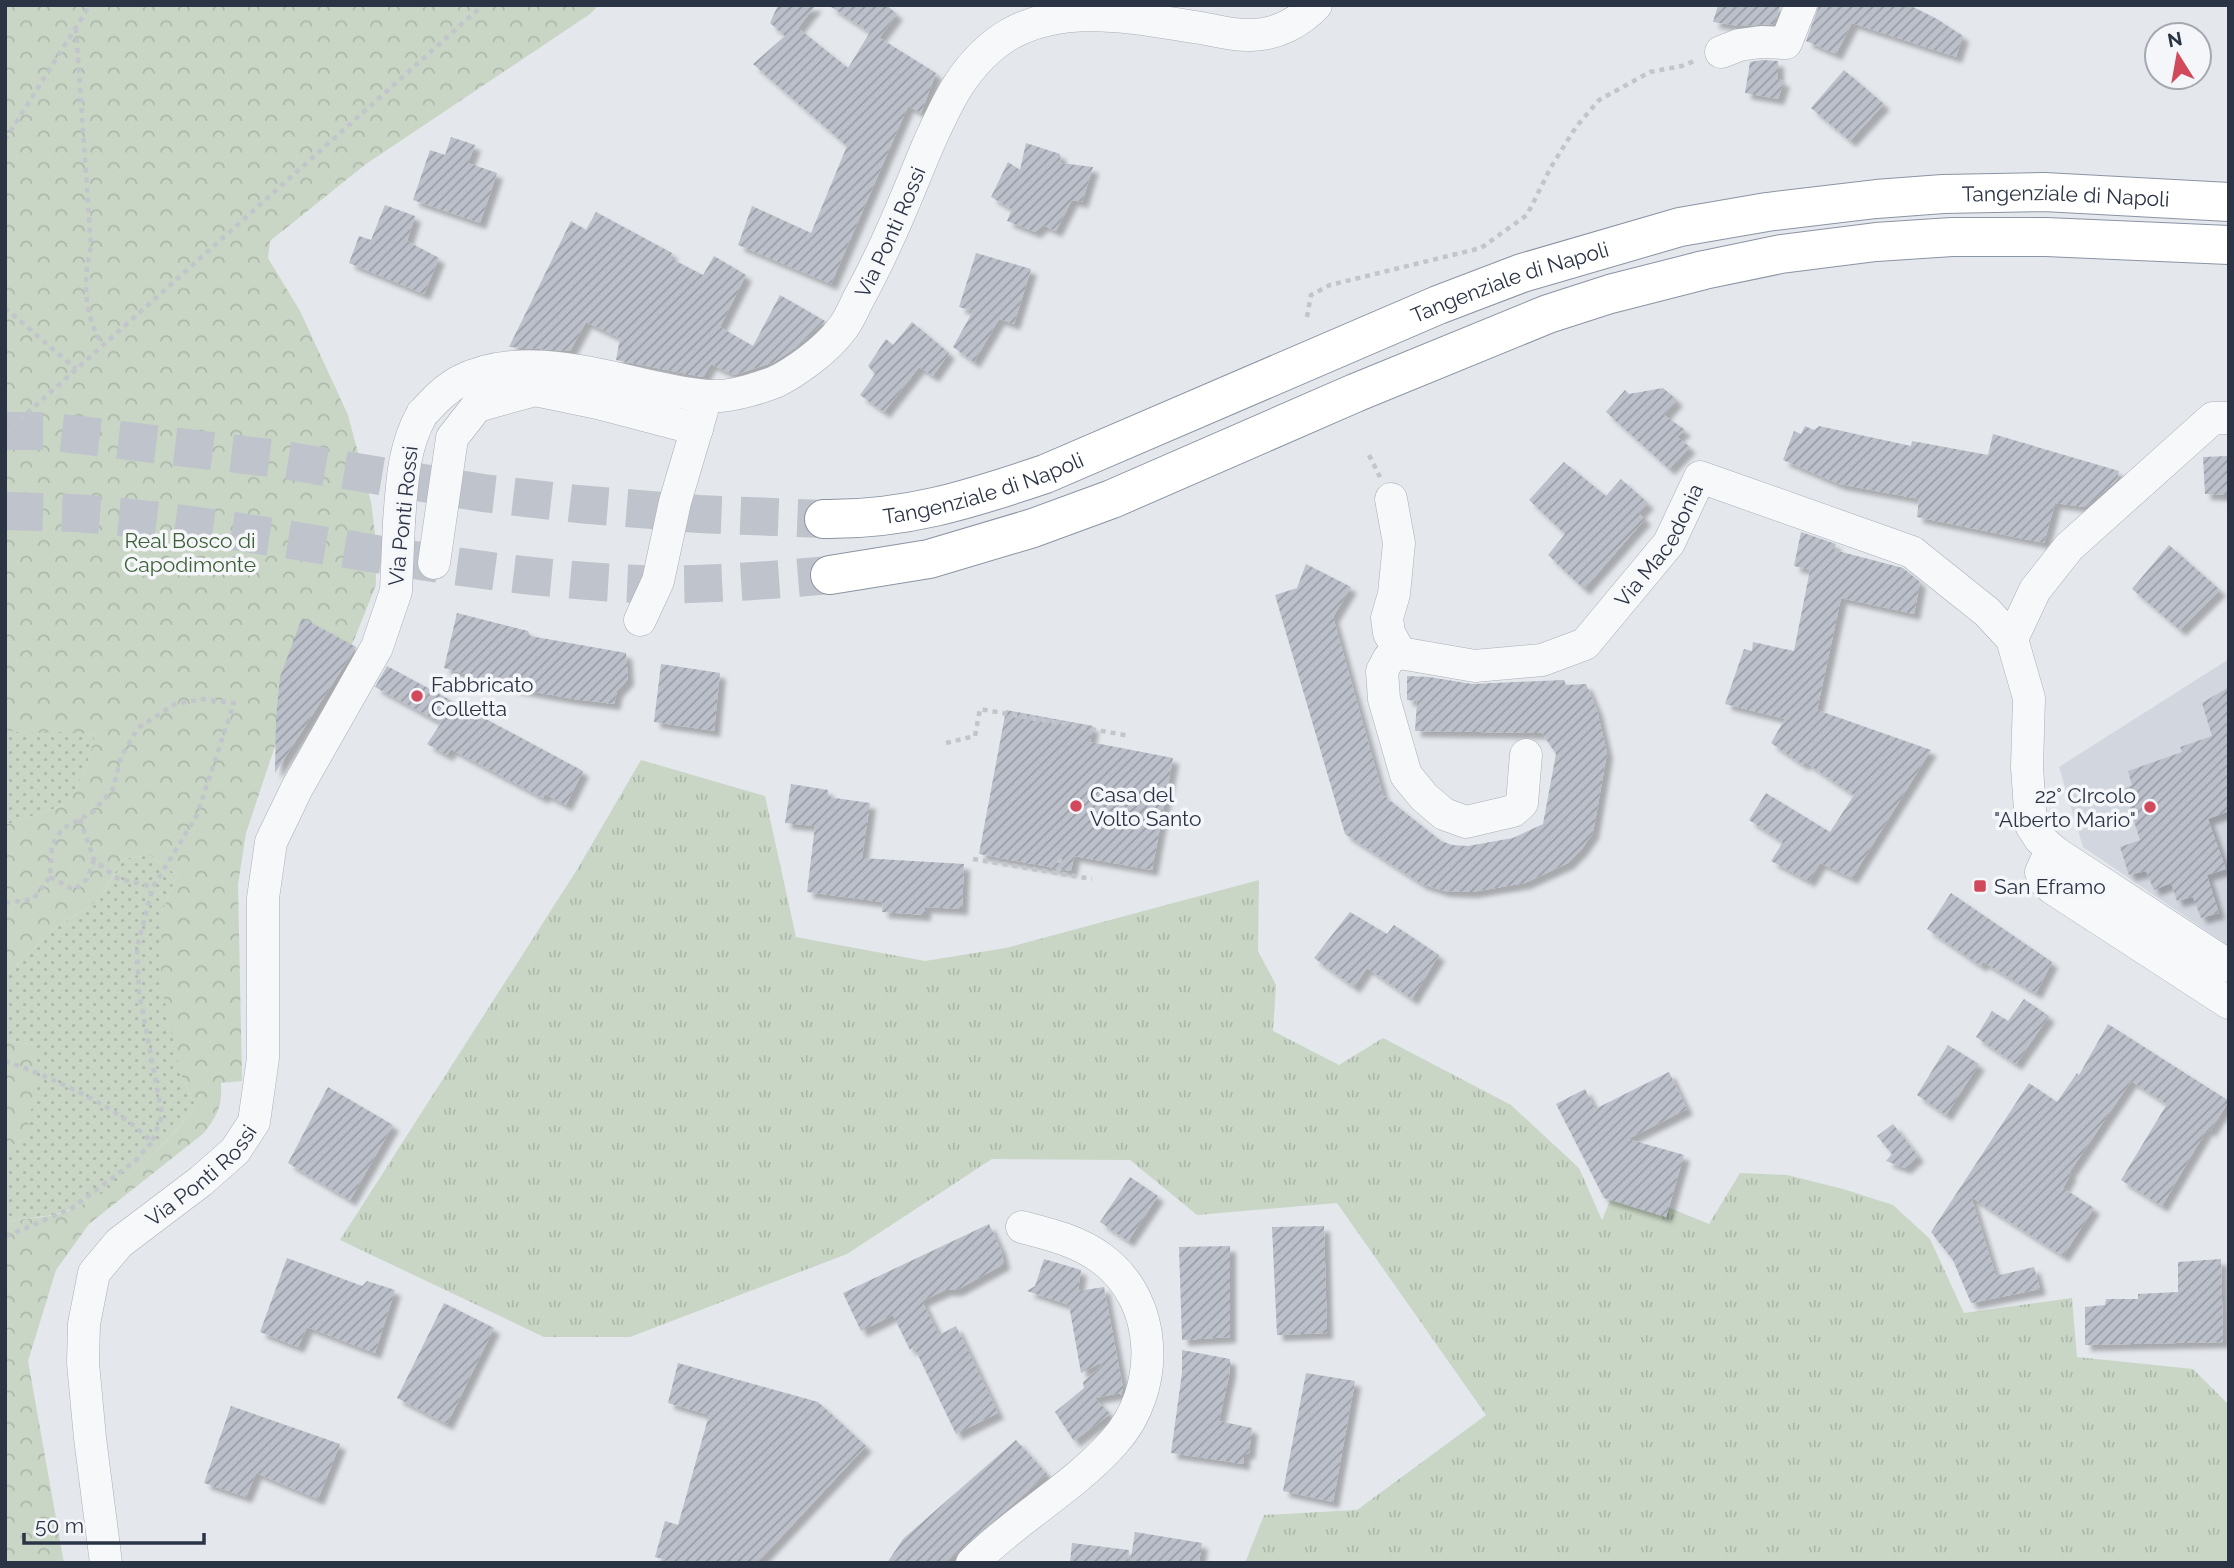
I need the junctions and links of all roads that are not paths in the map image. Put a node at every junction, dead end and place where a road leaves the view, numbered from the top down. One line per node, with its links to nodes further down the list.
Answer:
1 (1316, 5): 6 (street, Via Ponti Rossi)
2 (1801, 5): 3 (street)
3 (1721, 51)
4 (2229, 202): 10 (highway, Tangenziale di Napoli)
5 (2229, 245): 12 (highway, Tangenziale di Napoli)
6 (706, 396): 8 (street); 21 (street, Via Ponti Rossi, bridge)
7 (2229, 418): 14 (street)
8 (696, 429): 11 (street); 13 (street)
9 (1391, 499): 15 (street)
10 (824, 519)
11 (434, 563)
12 (830, 575)
13 (640, 620)
14 (2012, 639): 15 (street, Via Macedonia); 17 (street, Via Macedonia)
15 (1400, 653): 16 (street)
16 (1526, 755)
17 (2056, 853): 18 (street, Via Macedonia); 19 (street)
18 (2229, 966)
19 (2229, 1003)
20 (1022, 1227): 22 (street)
21 (113, 1560)
22 (972, 1563)

